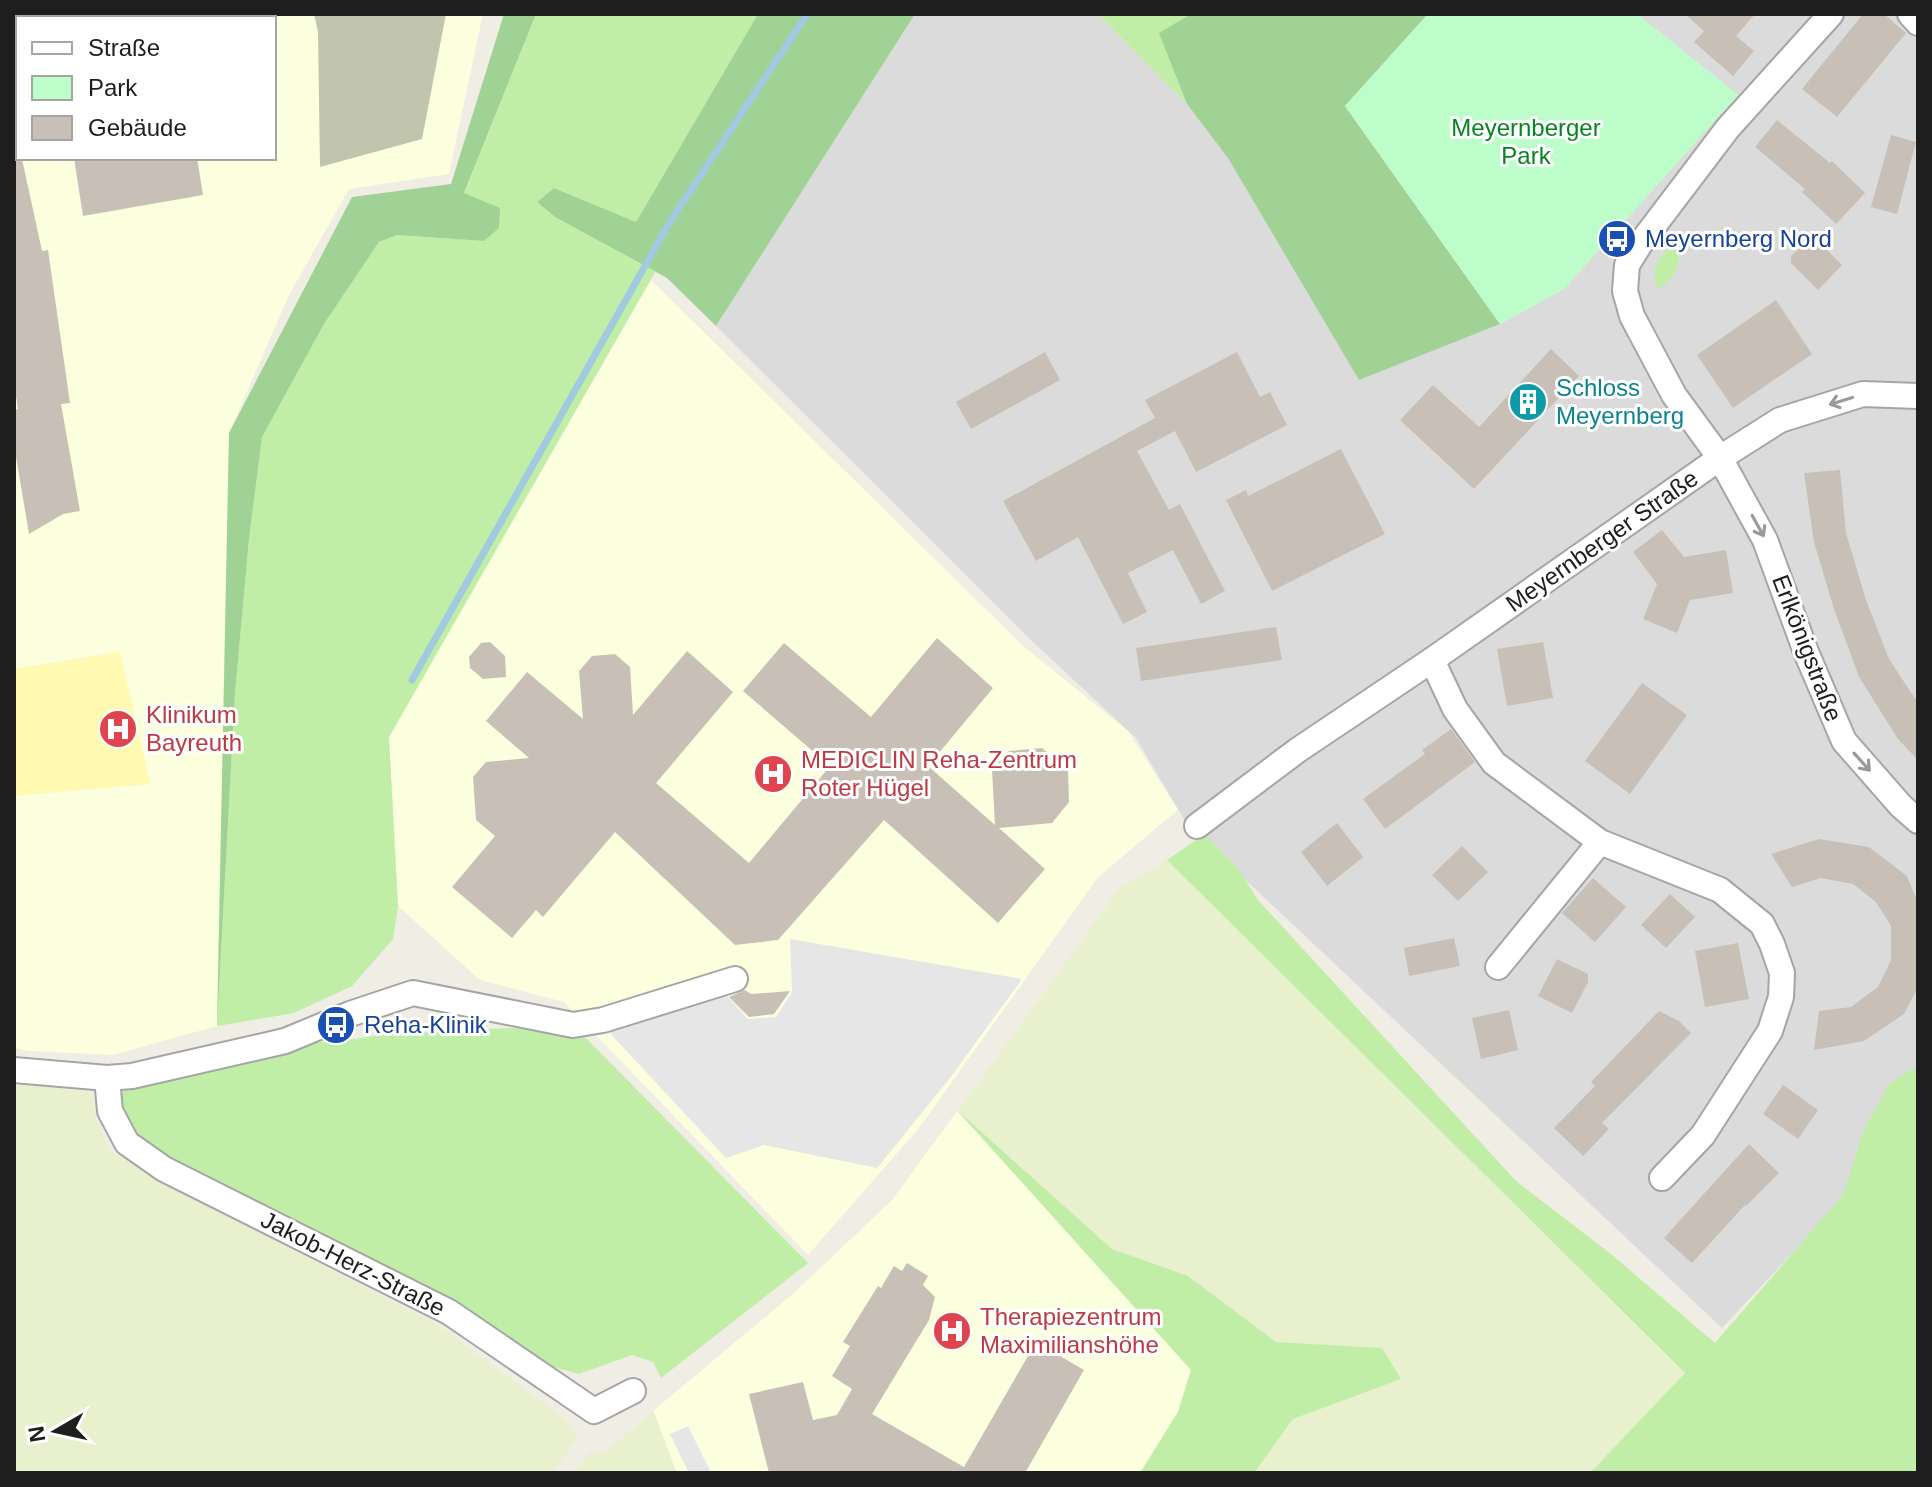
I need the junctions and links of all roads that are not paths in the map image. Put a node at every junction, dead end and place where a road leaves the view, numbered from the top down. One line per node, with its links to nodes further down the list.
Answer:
1 (1831, 14): 5 (street, Meyernberger Straße)
2 (1910, 14): 3 (street)
3 (1918, 23)
4 (1918, 396): 5 (street, one-way to 5)
5 (1720, 458): 6 (street, Meyernberger Straße); 7 (street, Erlkönigstraße, one-way to 7)
6 (1432, 660): 8 (street, Meyernberger Straße); 9 (street)
7 (1918, 821)
8 (1197, 826)
9 (1600, 842): 10 (street); 14 (street)
10 (1498, 967)
11 (735, 979): 13 (street)
12 (14, 1070): 13 (street)
13 (107, 1078): 15 (street, Jakob-Herz-Straße)
14 (1662, 1178)
15 (633, 1391)

